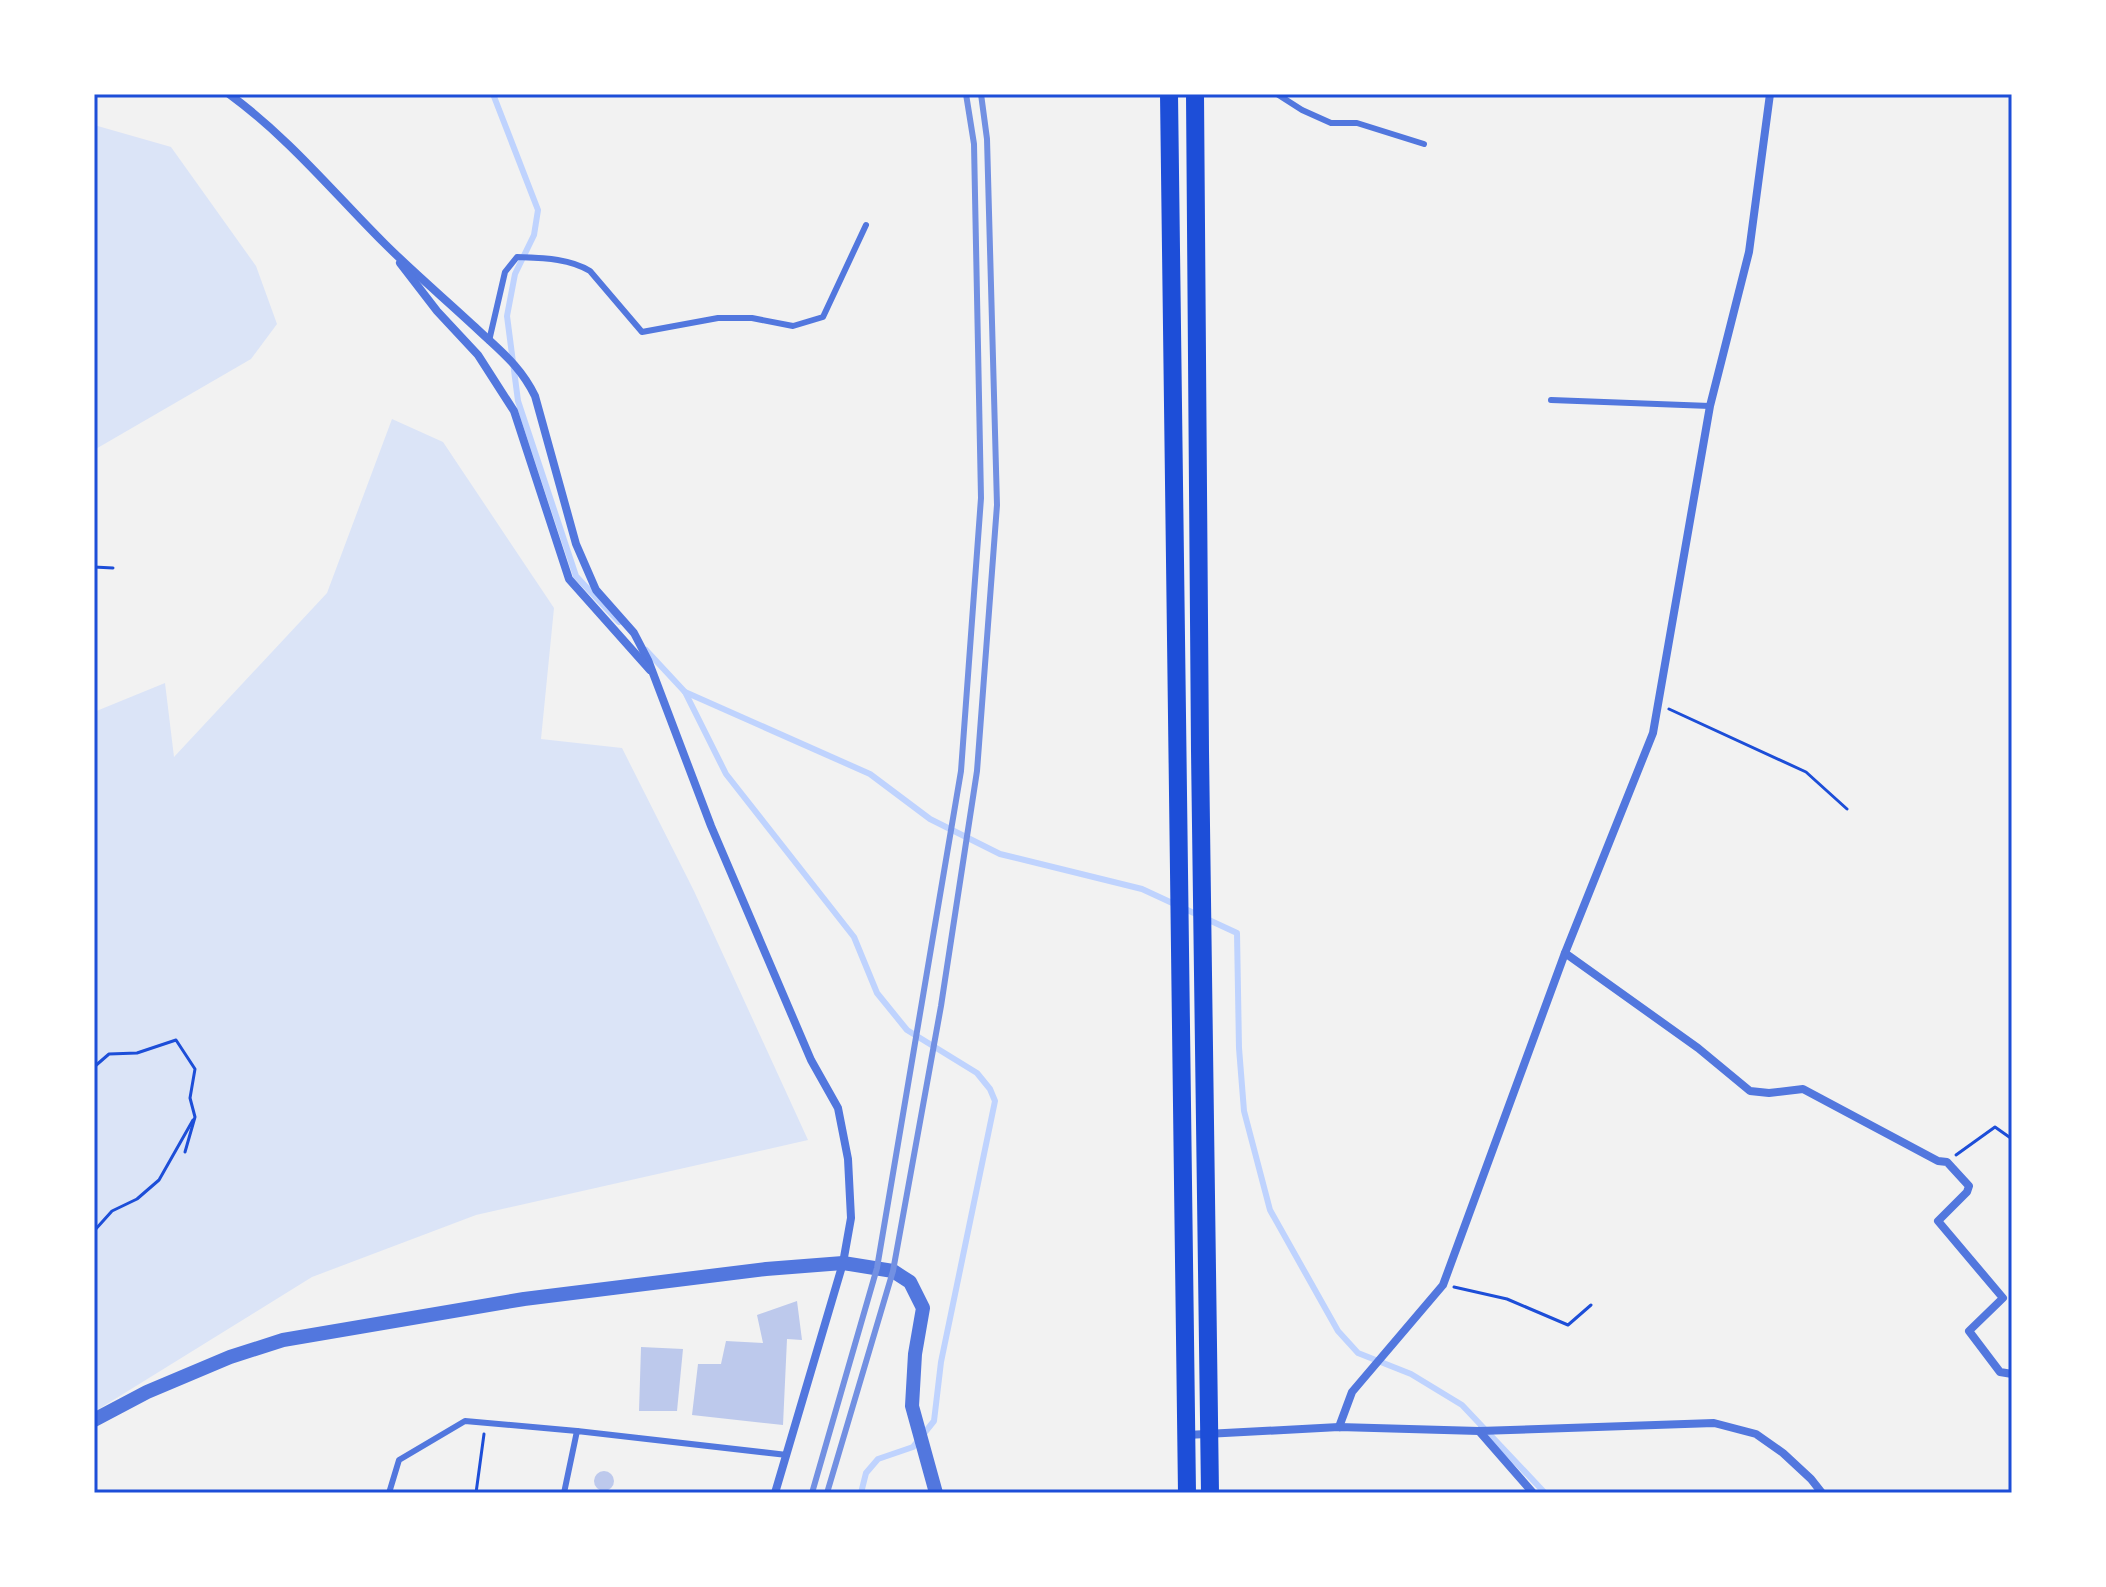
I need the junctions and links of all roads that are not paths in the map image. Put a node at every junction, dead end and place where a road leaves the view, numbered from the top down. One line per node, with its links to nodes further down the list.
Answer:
1 (229, 94): 10 (street)
2 (1169, 94): 8 (main road)
3 (1195, 94): 7 (main road)
4 (1271, 94): 6 (lane)
5 (1770, 94): 13 (street)
6 (1424, 144)
7 (1196, 186): 8 (main road); 23 (main road)
8 (1170, 188): 22 (main road)
9 (866, 225): 11 (lane)
10 (384, 242): 11 (street); 14 (street)
11 (489, 341): 14 (street)
12 (1551, 400): 13 (lane)
13 (1710, 406): 15 (street)
14 (653, 674): 16 (street)
15 (1565, 953): 17 (street); 19 (street)
16 (843, 1263): 18 (street); 24 (street); 28 (street)
17 (2012, 1374)
18 (94, 1420)
19 (1339, 1427): 21 (street); 23 (street)
20 (577, 1431): 24 (lane); 25 (lane); 26 (lane)
21 (1479, 1431): 31 (street); 32 (street)
22 (1186, 1435): 23 (street); 29 (main road)
23 (1208, 1435): 30 (main road)
24 (787, 1455): 27 (street)
25 (389, 1493)
26 (564, 1493)
27 (775, 1493)
28 (936, 1493)
29 (1187, 1493)
30 (1210, 1493)
31 (1533, 1493)
32 (1822, 1493)

